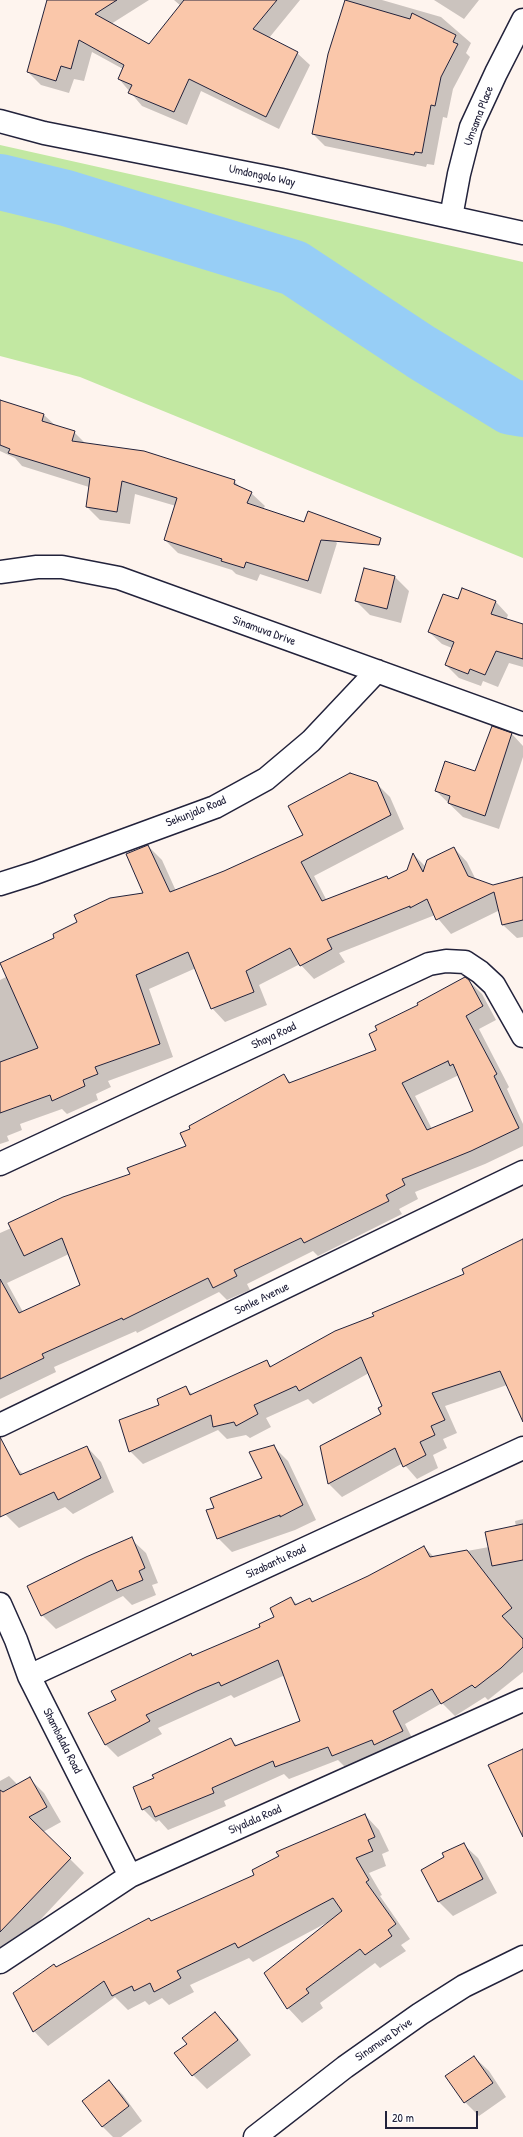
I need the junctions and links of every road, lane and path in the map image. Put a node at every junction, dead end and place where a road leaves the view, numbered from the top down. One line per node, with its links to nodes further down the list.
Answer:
1 (521, 28): 3 (street, Umsama Place)
2 (0, 121): 3 (street, Umdongolo Way)
3 (451, 217): 4 (street, Umdongolo Way)
4 (523, 233)
5 (0, 572): 6 (street, Sinamuva Drive)
6 (377, 671): 7 (street, Sinamuva Drive); 8 (street, Sekunjalo Road)
7 (523, 724)
8 (0, 884)
9 (523, 1036): 10 (street, Shaya Road)
10 (0, 1164)
11 (523, 1172): 12 (street, Sonke Avenue)
12 (0, 1425)
13 (523, 1448): 16 (street, Sizabantu Road)
14 (0, 1604): 15 (street, Shambalala Road)
15 (8, 1643): 16 (street, Shambalala Road)
16 (29, 1676): 18 (street, Shambalala Road)
17 (523, 1700): 18 (street, Siyalala Road)
18 (130, 1876): 20 (street, Siyalala Road)
19 (523, 1956): 21 (street, Sinamuva Drive)
20 (0, 1962)
21 (254, 2137)

